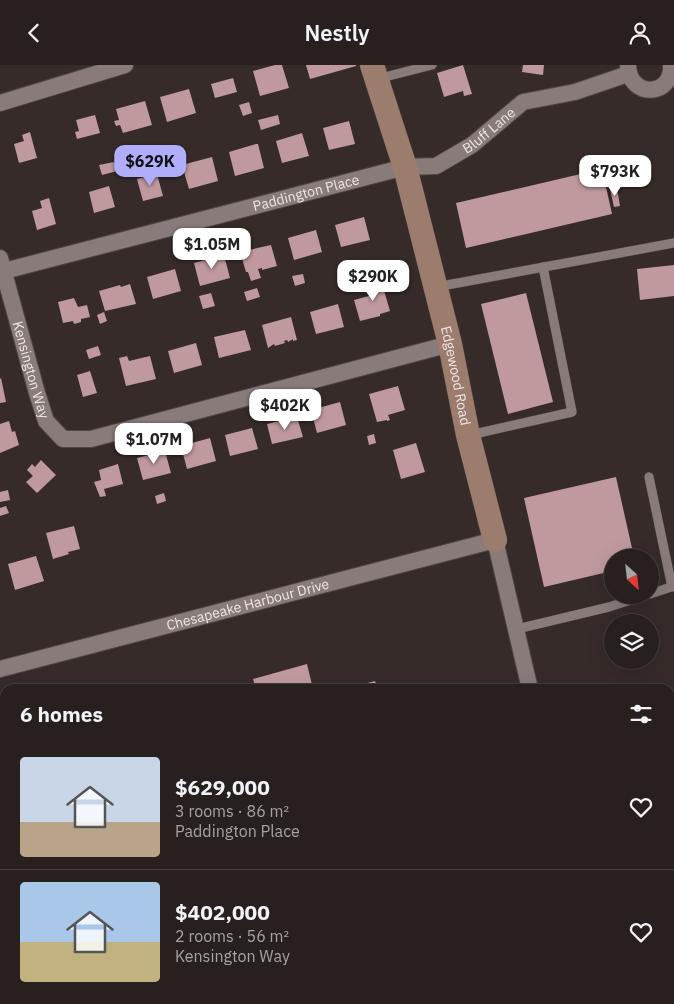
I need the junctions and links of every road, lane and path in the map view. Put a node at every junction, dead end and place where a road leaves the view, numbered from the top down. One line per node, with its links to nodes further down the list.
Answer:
1 (125, 65): 6 (street)
2 (432, 65): 5 (lane)
3 (670, 65): 4 (street)
4 (628, 69): 7 (street, Bluff Lane)
5 (374, 72): 7 (street, Edgewood Road)
6 (0, 103)
7 (405, 167): 9 (street, Paddington Place); 11 (street, Edgewood Road)
8 (674, 243): 10 (lane)
9 (2, 264): 12 (street, Kensington Way)
10 (543, 267): 11 (lane); 13 (lane)
11 (436, 287): 12 (street, Edgewood Road)
12 (450, 344): 13 (street, Edgewood Road)
13 (468, 435): 15 (street, Edgewood Road)
14 (649, 477): 16 (lane)
15 (495, 540): 19 (street, Edgewood Road); 20 (street, Chesapeake Harbour Drive)
16 (673, 586): 17 (lane)
17 (659, 590)
18 (618, 604): 19 (lane)
19 (517, 629): 21 (street, Edgewood Road)
20 (0, 669)
21 (529, 684)

